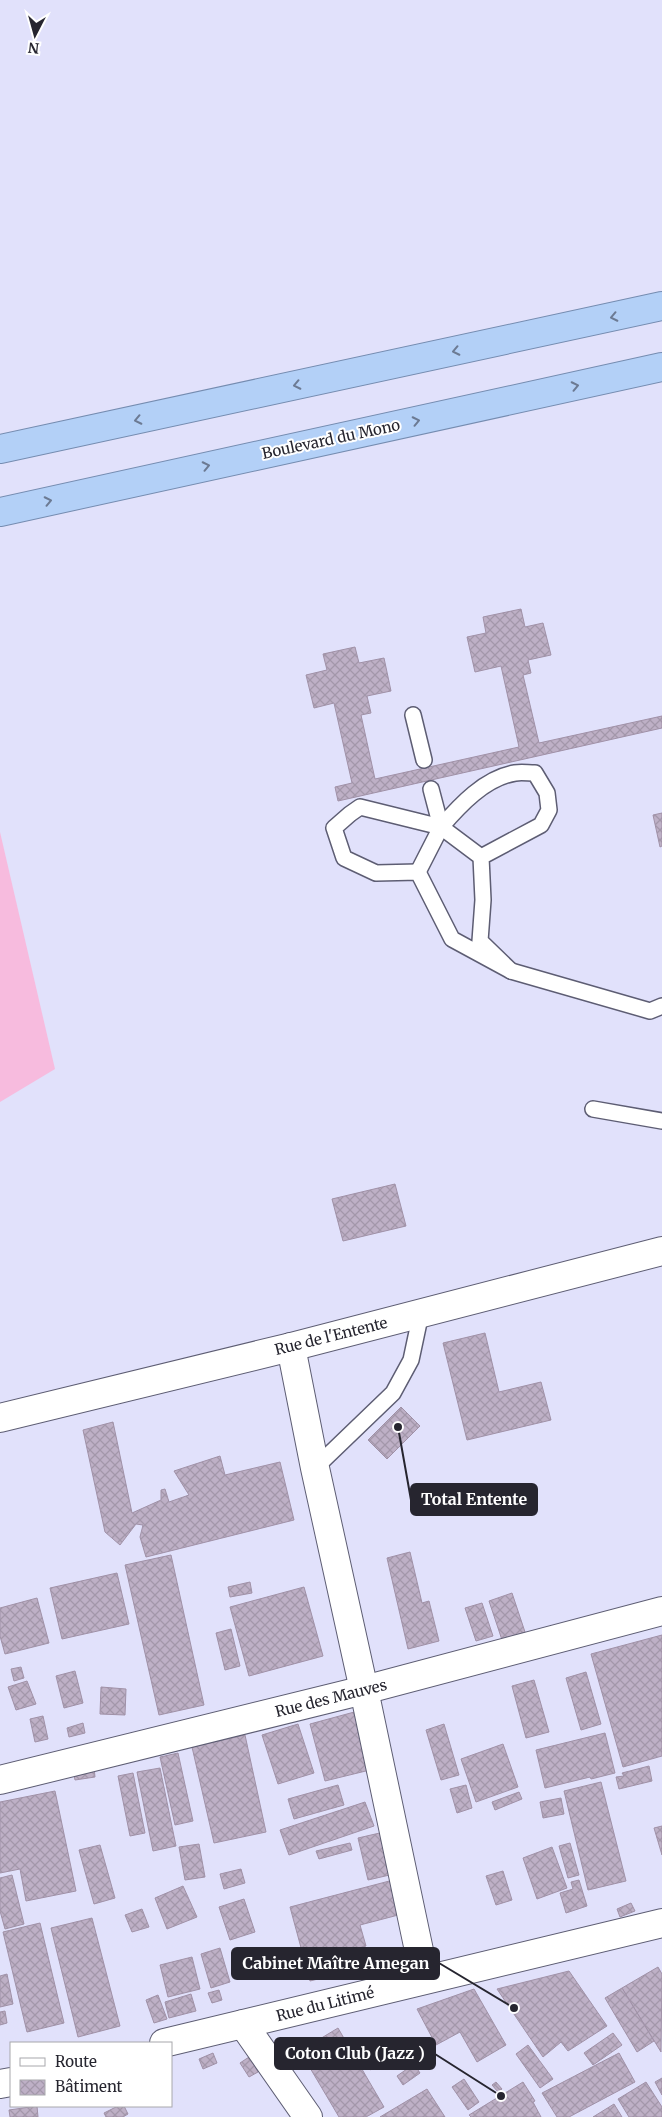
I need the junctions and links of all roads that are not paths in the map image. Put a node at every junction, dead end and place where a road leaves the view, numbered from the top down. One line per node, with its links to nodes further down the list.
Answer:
1 (662, 306): 3 (highway, one-way to 3)
2 (662, 367): 4 (highway, Boulevard du Mono, one-way to 2)
3 (0, 450)
4 (0, 512)
5 (412, 715): 6 (lane)
6 (424, 760)
7 (431, 789): 8 (lane)
8 (441, 827): 9 (lane); 9 (lane); 10 (lane); 10 (lane)
9 (481, 857): 11 (lane)
10 (418, 872): 11 (lane)
11 (511, 971): 12 (lane)
12 (662, 1006)
13 (593, 1109): 14 (lane)
14 (662, 1121)
15 (662, 1251): 16 (street, Rue de l'Entente)
16 (420, 1313): 17 (street, Rue de l'Entente); 19 (lane)
17 (291, 1347): 18 (street, Rue de l'Entente); 19 (street)
18 (0, 1418)
19 (315, 1468): 21 (street)
20 (662, 1611): 21 (street, Rue des Mauves)
21 (364, 1690): 22 (street, Rue des Mauves); 24 (street)
22 (0, 1780)
23 (662, 1923): 24 (street, Rue du Litimé)
24 (425, 1979): 25 (street, Rue du Litimé)
25 (243, 2024): 26 (street, Rue du Litimé); 27 (street)
26 (168, 2042)
27 (308, 2117)

